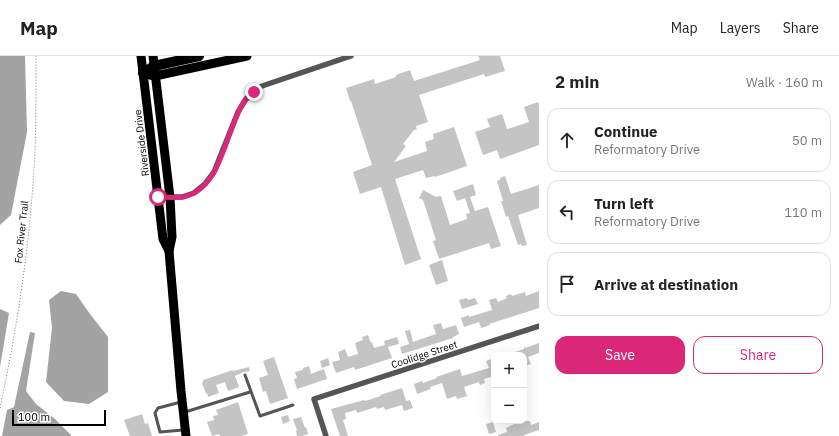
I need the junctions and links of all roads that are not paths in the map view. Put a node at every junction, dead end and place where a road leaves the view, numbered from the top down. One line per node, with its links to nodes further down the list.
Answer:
1 (141, 56): 7 (main road, Riverside Drive)
2 (194, 56): 3 (highway)
3 (201, 56): 6 (highway)
4 (247, 56): 6 (main road)
5 (351, 56): 9 (street)
6 (154, 66): 7 (highway); 9 (main road, Riverside Drive)
7 (143, 73): 8 (main road, Riverside Drive)
8 (158, 197): 9 (street); 10 (main road, Riverside Drive)
9 (170, 197): 10 (main road, Riverside Drive)
10 (169, 251): 14 (main road, Riverside Drive)
11 (539, 326): 18 (street, Coolidge Street)
12 (245, 375): 13 (lane)
13 (250, 392): 15 (lane); 16 (lane)
14 (182, 402): 16 (main road, Riverside Drive); 17 (lane)
15 (293, 405)
16 (183, 412): 17 (main road, Riverside Drive)
17 (185, 433)
18 (326, 436)

